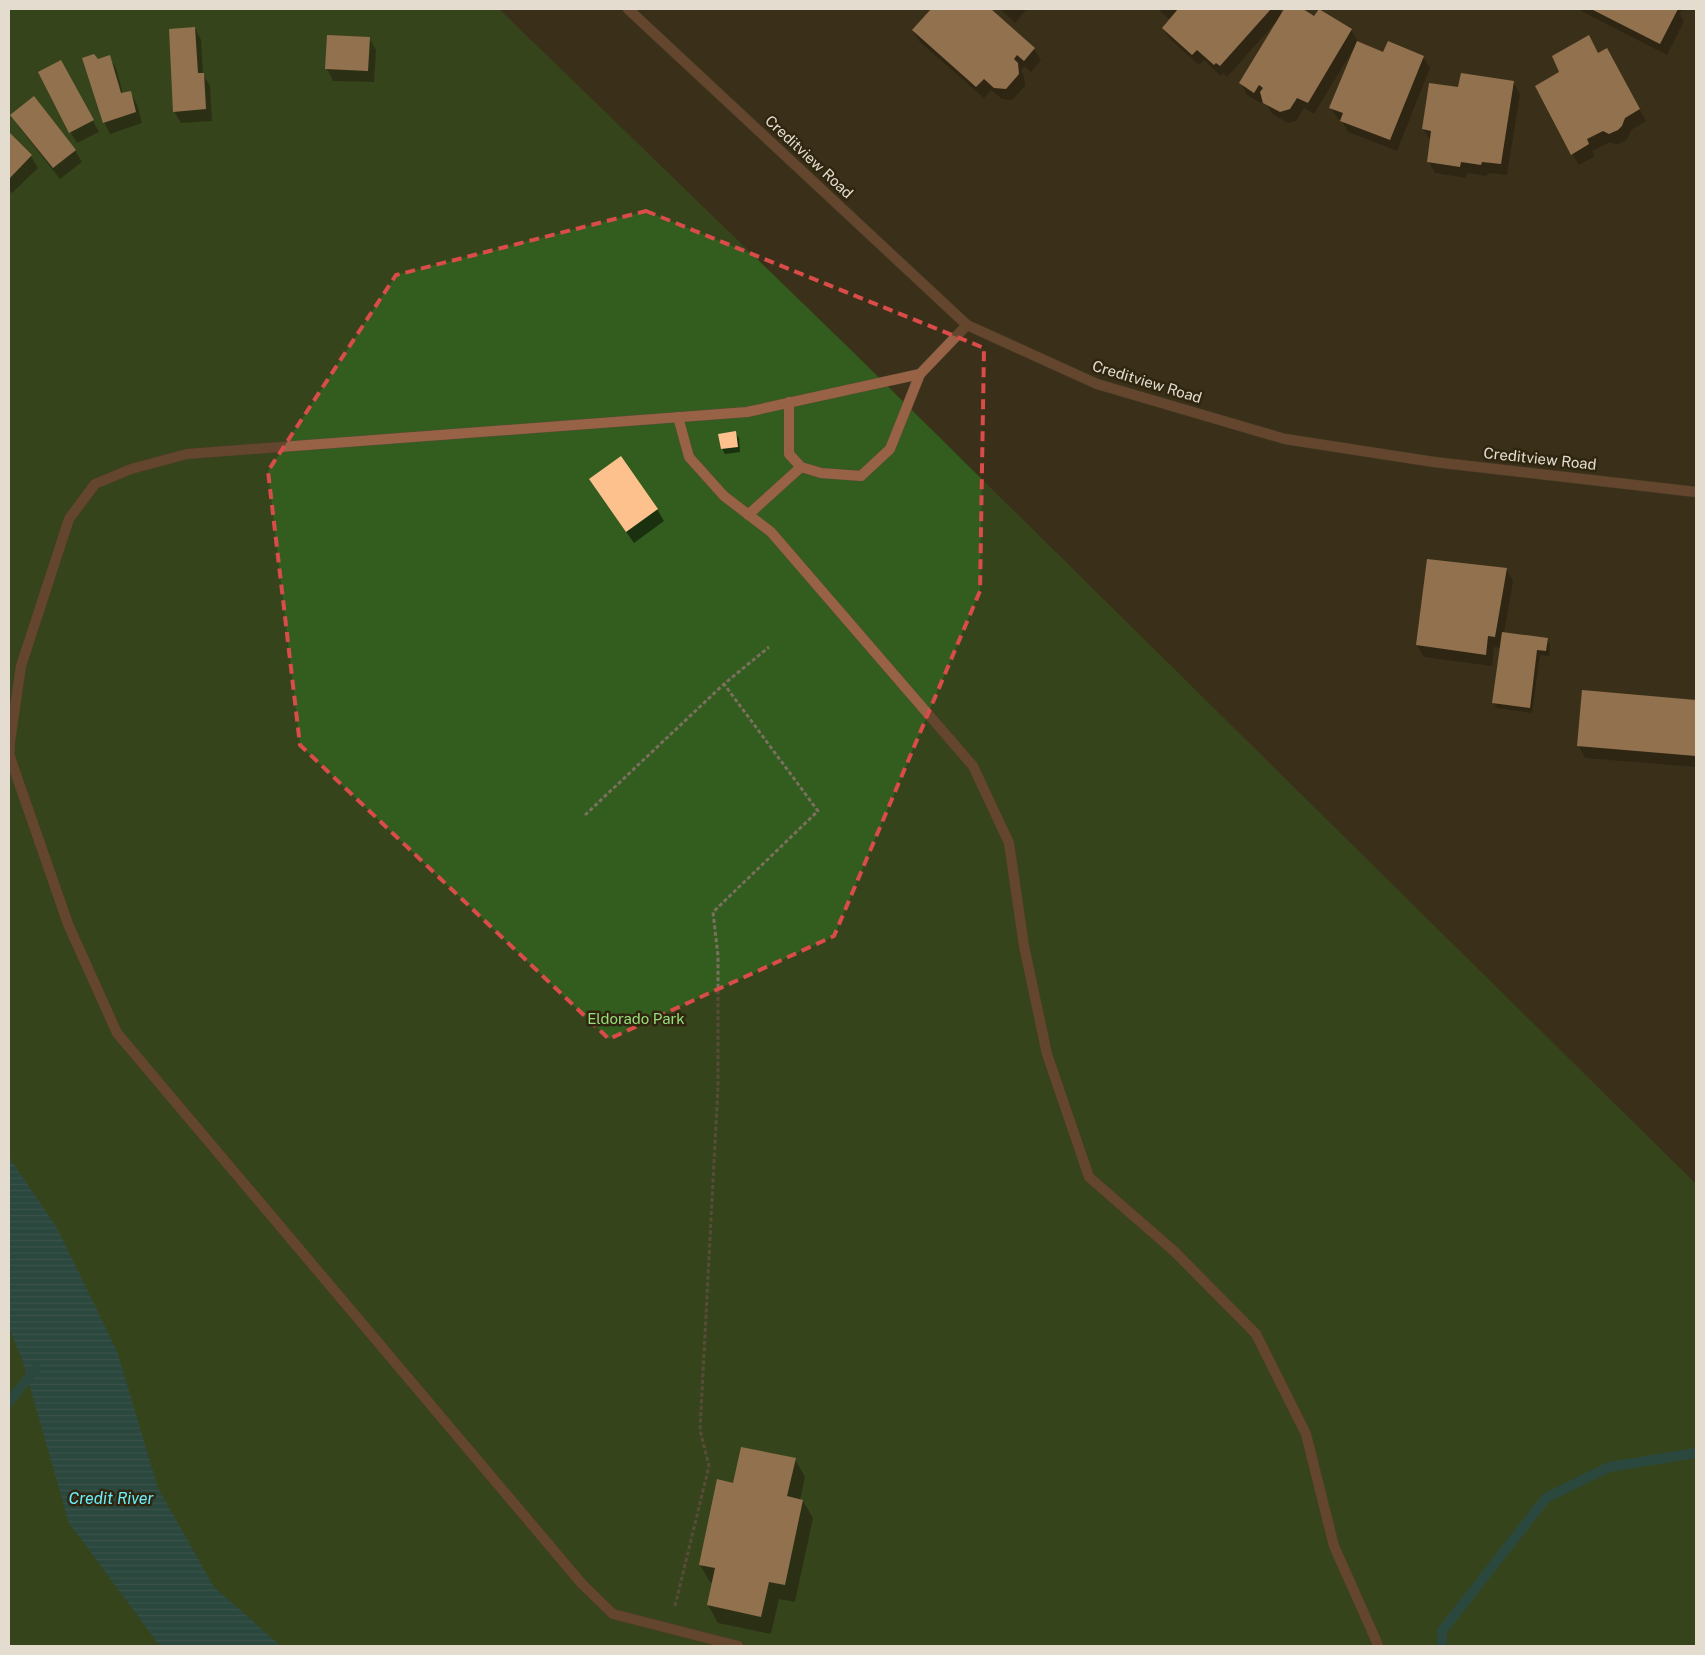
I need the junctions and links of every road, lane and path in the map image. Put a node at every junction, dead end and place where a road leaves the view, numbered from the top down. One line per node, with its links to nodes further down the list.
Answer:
1 (628, 9): 2 (street, Creditview Road)
2 (966, 325): 3 (street); 7 (street, Creditview Road)
3 (920, 374): 4 (street); 6 (street)
4 (789, 402): 5 (street); 6 (street)
5 (678, 417): 8 (street); 11 (street)
6 (801, 467): 8 (street)
7 (1696, 492)
8 (748, 515): 15 (street)
9 (769, 647): 10 (path)
10 (724, 684): 12 (path); 13 (path)
11 (9, 759): 13 (street)
12 (585, 815)
13 (670, 1629): 14 (street)
14 (738, 1646)
15 (1378, 1646)

